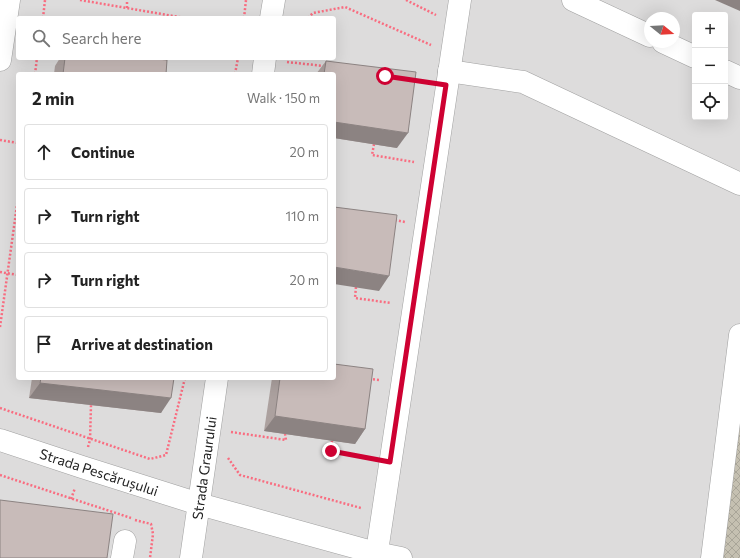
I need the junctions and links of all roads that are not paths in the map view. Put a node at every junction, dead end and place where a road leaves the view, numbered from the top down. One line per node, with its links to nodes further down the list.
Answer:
1 (9, 0): 9 (street)
2 (274, 0): 5 (street)
3 (460, 0): 11 (street)
4 (573, 0): 6 (street)
5 (271, 16)
6 (644, 33)
7 (676, 48): 8 (street)
8 (692, 56)
9 (0, 60)
10 (265, 60): 12 (street)
11 (449, 70): 15 (street); 20 (street)
12 (263, 72)
13 (728, 72): 14 (street)
14 (740, 78)
15 (740, 184)
16 (740, 335): 23 (street)
17 (217, 380): 19 (street, Strada Graurului)
18 (0, 440): 19 (street, Strada Pescărușului)
19 (199, 504): 20 (street, Strada Pescărușului); 21 (street, Strada Graurului)
20 (376, 555): 22 (street, Strada Pescărușului)
21 (191, 558)
22 (401, 558)
23 (712, 558)

